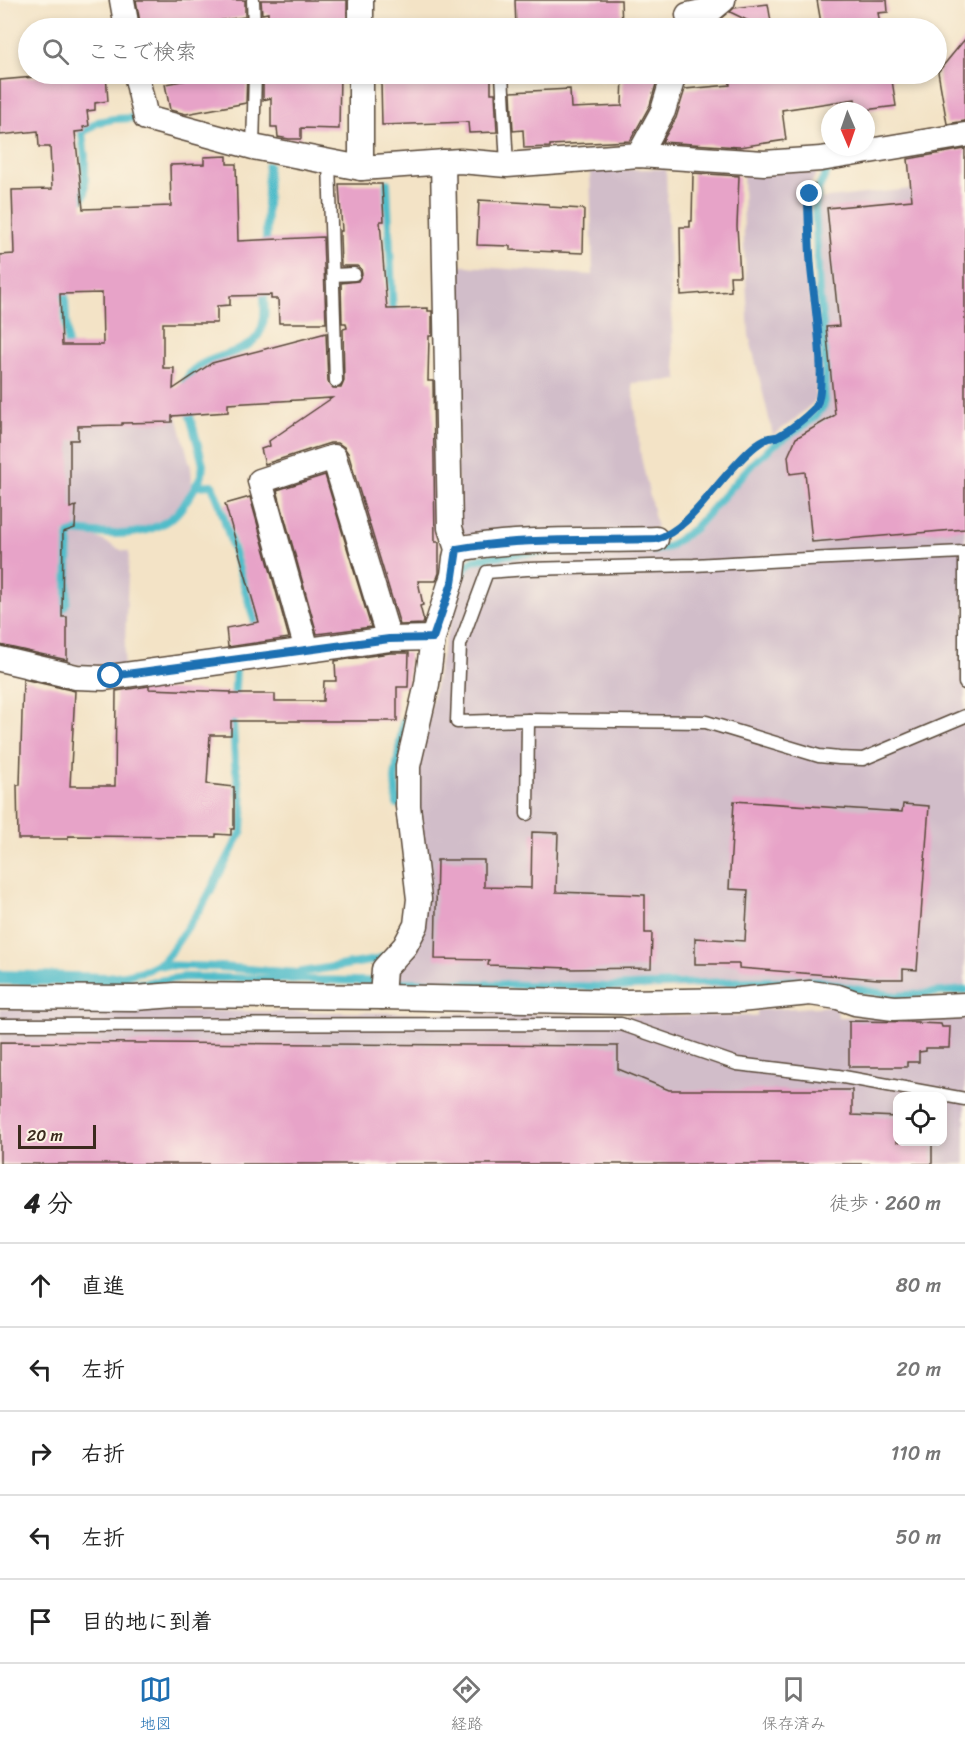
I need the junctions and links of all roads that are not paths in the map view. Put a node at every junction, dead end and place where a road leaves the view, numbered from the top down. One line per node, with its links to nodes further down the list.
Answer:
1 (122, 0): 6 (street)
2 (253, 0): 7 (lane)
3 (361, 0): 8 (street)
4 (723, 0): 5 (street)
5 (686, 15)
6 (125, 18)
7 (254, 18)
8 (361, 18)
9 (138, 84): 15 (street)
10 (255, 84): 15 (lane)
11 (361, 84): 20 (street)
12 (503, 84): 19 (lane)
13 (672, 84): 16 (street)
14 (965, 135): 16 (street)
15 (253, 147): 17 (street)
16 (639, 155): 19 (street)
17 (330, 162): 20 (street); 22 (lane)
18 (442, 162): 19 (street); 20 (street); 25 (street)
19 (507, 165)
20 (361, 168)
21 (354, 274): 22 (lane)
22 (333, 275): 23 (lane)
23 (336, 381)
24 (656, 539): 25 (street)
25 (457, 549): 27 (street)
26 (965, 552): 31 (lane); 33 (lane)
27 (433, 638): 28 (street); 35 (street)
28 (389, 639): 29 (street); 29 (street)
29 (307, 650): 30 (street)
30 (0, 659)
31 (965, 683)
32 (965, 716): 33 (lane)
33 (528, 720): 34 (lane)
34 (526, 814)
35 (383, 987): 36 (street); 37 (street)
36 (0, 997)
37 (965, 1005)
38 (0, 1025): 39 (lane)
39 (965, 1099)

